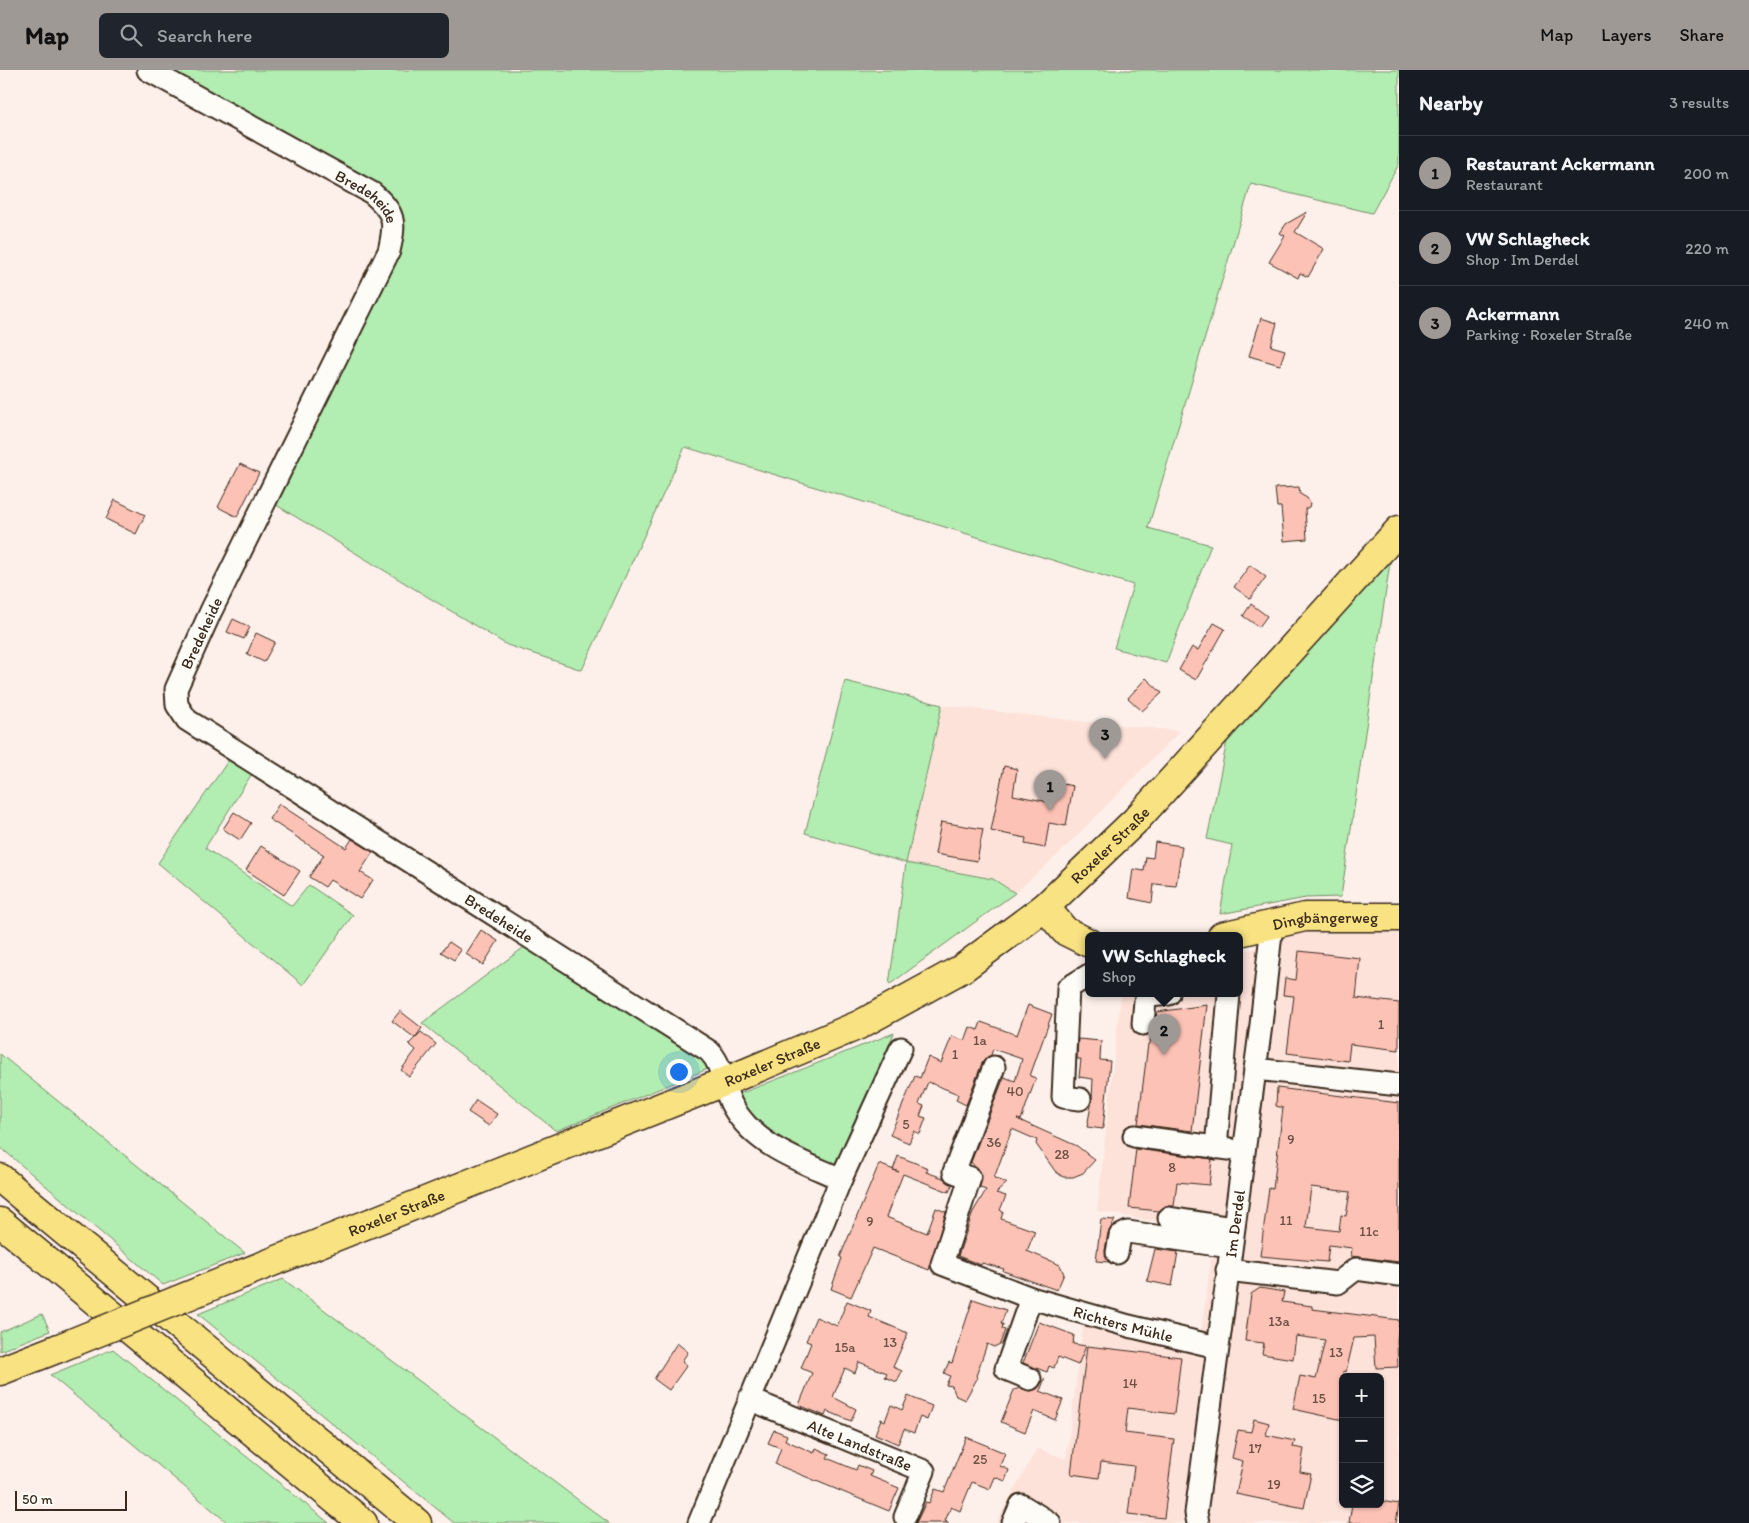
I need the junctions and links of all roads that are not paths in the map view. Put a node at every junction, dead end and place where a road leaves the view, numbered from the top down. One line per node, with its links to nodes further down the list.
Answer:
1 (148, 70): 17 (street, Bredeheide)
2 (1399, 530): 3 (main road, Roxeler Straße)
3 (1045, 906): 7 (main road); 17 (main road, Roxeler Straße)
4 (1399, 917): 5 (main road, Dingbängerweg)
5 (1272, 924): 6 (main road, Dingbängerweg); 13 (street, Im Derdel)
6 (1239, 932)
7 (1085, 941)
8 (1085, 977): 19 (street)
9 (1149, 997): 12 (street)
10 (1229, 997): 11 (street)
11 (1227, 1022): 13 (street); 21 (street)
12 (1144, 1024)
13 (1261, 1025): 16 (street, Im Derdel)
14 (901, 1048): 24 (street)
15 (994, 1067): 31 (street, Richters Mühle)
16 (1255, 1069): 18 (street); 22 (street, Im Derdel)
17 (724, 1082): 24 (street); 33 (main road, Roxeler Straße, bridge)
18 (1399, 1085)
19 (1080, 1099)
20 (1134, 1136): 21 (street)
21 (1216, 1148): 22 (street)
22 (1244, 1152): 27 (street, Im Derdel)
23 (0, 1178): 38 (main road)
24 (841, 1179): 35 (street)
25 (1169, 1218): 27 (street)
26 (0, 1222): 37 (main road)
27 (1232, 1238): 28 (street); 29 (street, Im Derdel)
28 (1116, 1252)
29 (1227, 1270): 30 (street); 32 (street, Im Derdel)
30 (1399, 1274)
31 (1031, 1298): 32 (street, Richters Mühle); 34 (street)
32 (1217, 1347): 42 (street, Im Derdel)
33 (0, 1371)
34 (1030, 1379)
35 (750, 1399): 36 (street, Alte Landstraße); 39 (street)
36 (905, 1517)
37 (364, 1523)
38 (416, 1523)
39 (698, 1523)
40 (1013, 1523): 41 (street)
41 (1050, 1523)
42 (1198, 1523)

